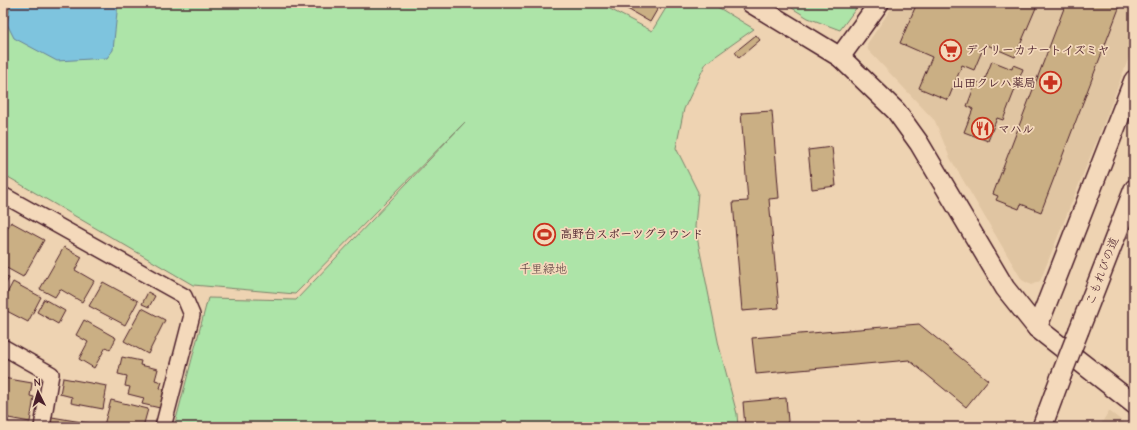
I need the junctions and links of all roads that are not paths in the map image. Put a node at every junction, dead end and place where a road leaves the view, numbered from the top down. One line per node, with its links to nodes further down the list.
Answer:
1 (751, 3): 3 (street)
2 (879, 3): 3 (street)
3 (840, 57): 7 (street)
4 (1134, 80): 7 (street)
5 (1134, 189): 12 (street, こもれびの道, bridge)
6 (3, 194): 11 (street)
7 (1037, 328): 9 (street)
8 (3, 347): 10 (street)
9 (1134, 404)
10 (42, 427)
11 (163, 427)
12 (1042, 427)

